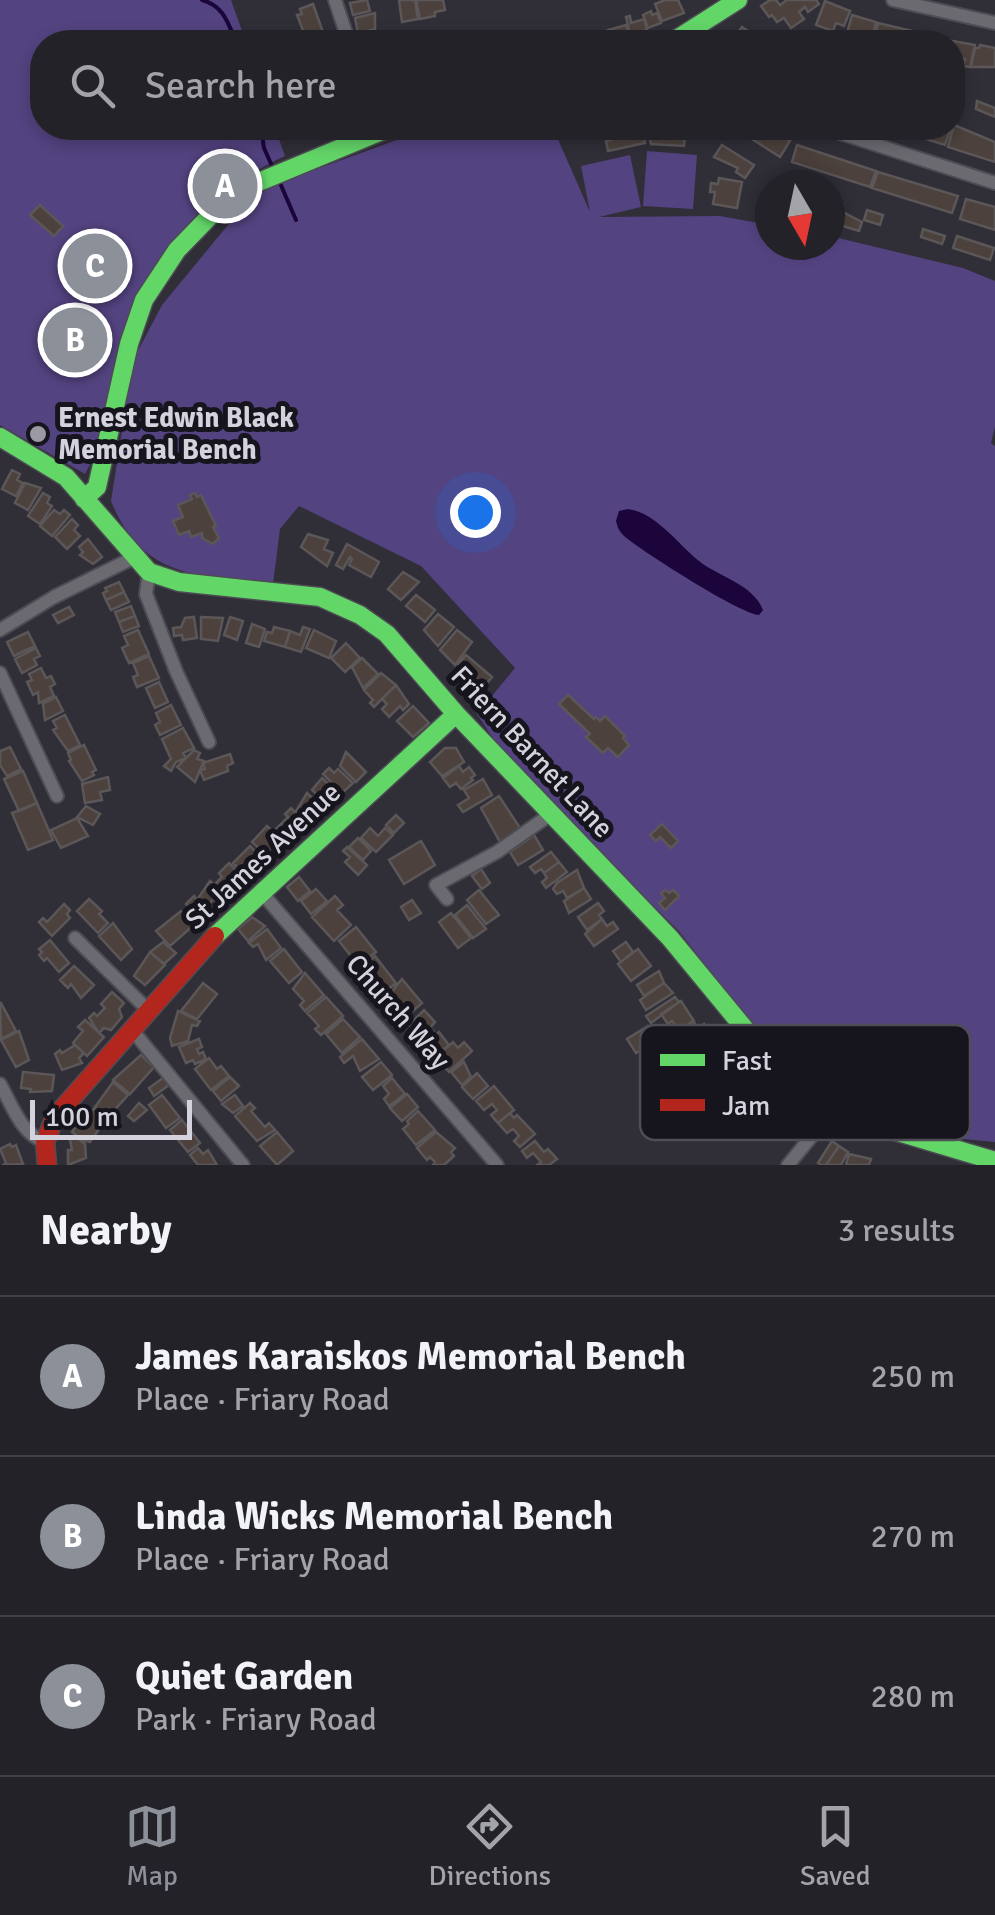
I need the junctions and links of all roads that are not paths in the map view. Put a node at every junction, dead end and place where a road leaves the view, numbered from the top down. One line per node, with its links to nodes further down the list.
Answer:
1 (334, 0): 5 (street)
2 (738, 0): 6 (main road)
3 (894, 0): 4 (street)
4 (995, 23)
5 (345, 30)
6 (696, 30)
7 (356, 140): 11 (main road)
8 (861, 140): 9 (street)
9 (995, 184)
10 (0, 437): 11 (main road)
11 (84, 499): 12 (main road)
12 (135, 557): 13 (main road); 14 (street)
13 (150, 572): 16 (main road, Friern Barnet Lane); 17 (street)
14 (0, 630)
15 (0, 673): 18 (street)
16 (456, 714): 19 (main road, Friern Barnet Lane); 20 (main road, St James Avenue)
17 (209, 742)
18 (56, 796)
19 (551, 814): 21 (street); 24 (main road, Friern Barnet Lane)
20 (261, 892): 23 (main road, St James Avenue); 33 (street, Church Way)
21 (447, 899)
22 (75, 938): 23 (street)
23 (150, 1012): 25 (main road, St James Avenue)
24 (742, 1025)
25 (133, 1031): 29 (main road, St James Avenue); 32 (street)
26 (0, 1084): 29 (street)
27 (809, 1140): 34 (street)
28 (922, 1140): 30 (main road, Friern Barnet Lane)
29 (46, 1142): 31 (main road)
30 (995, 1161)
31 (47, 1165)
32 (243, 1165)
33 (497, 1165)
34 (788, 1165)

